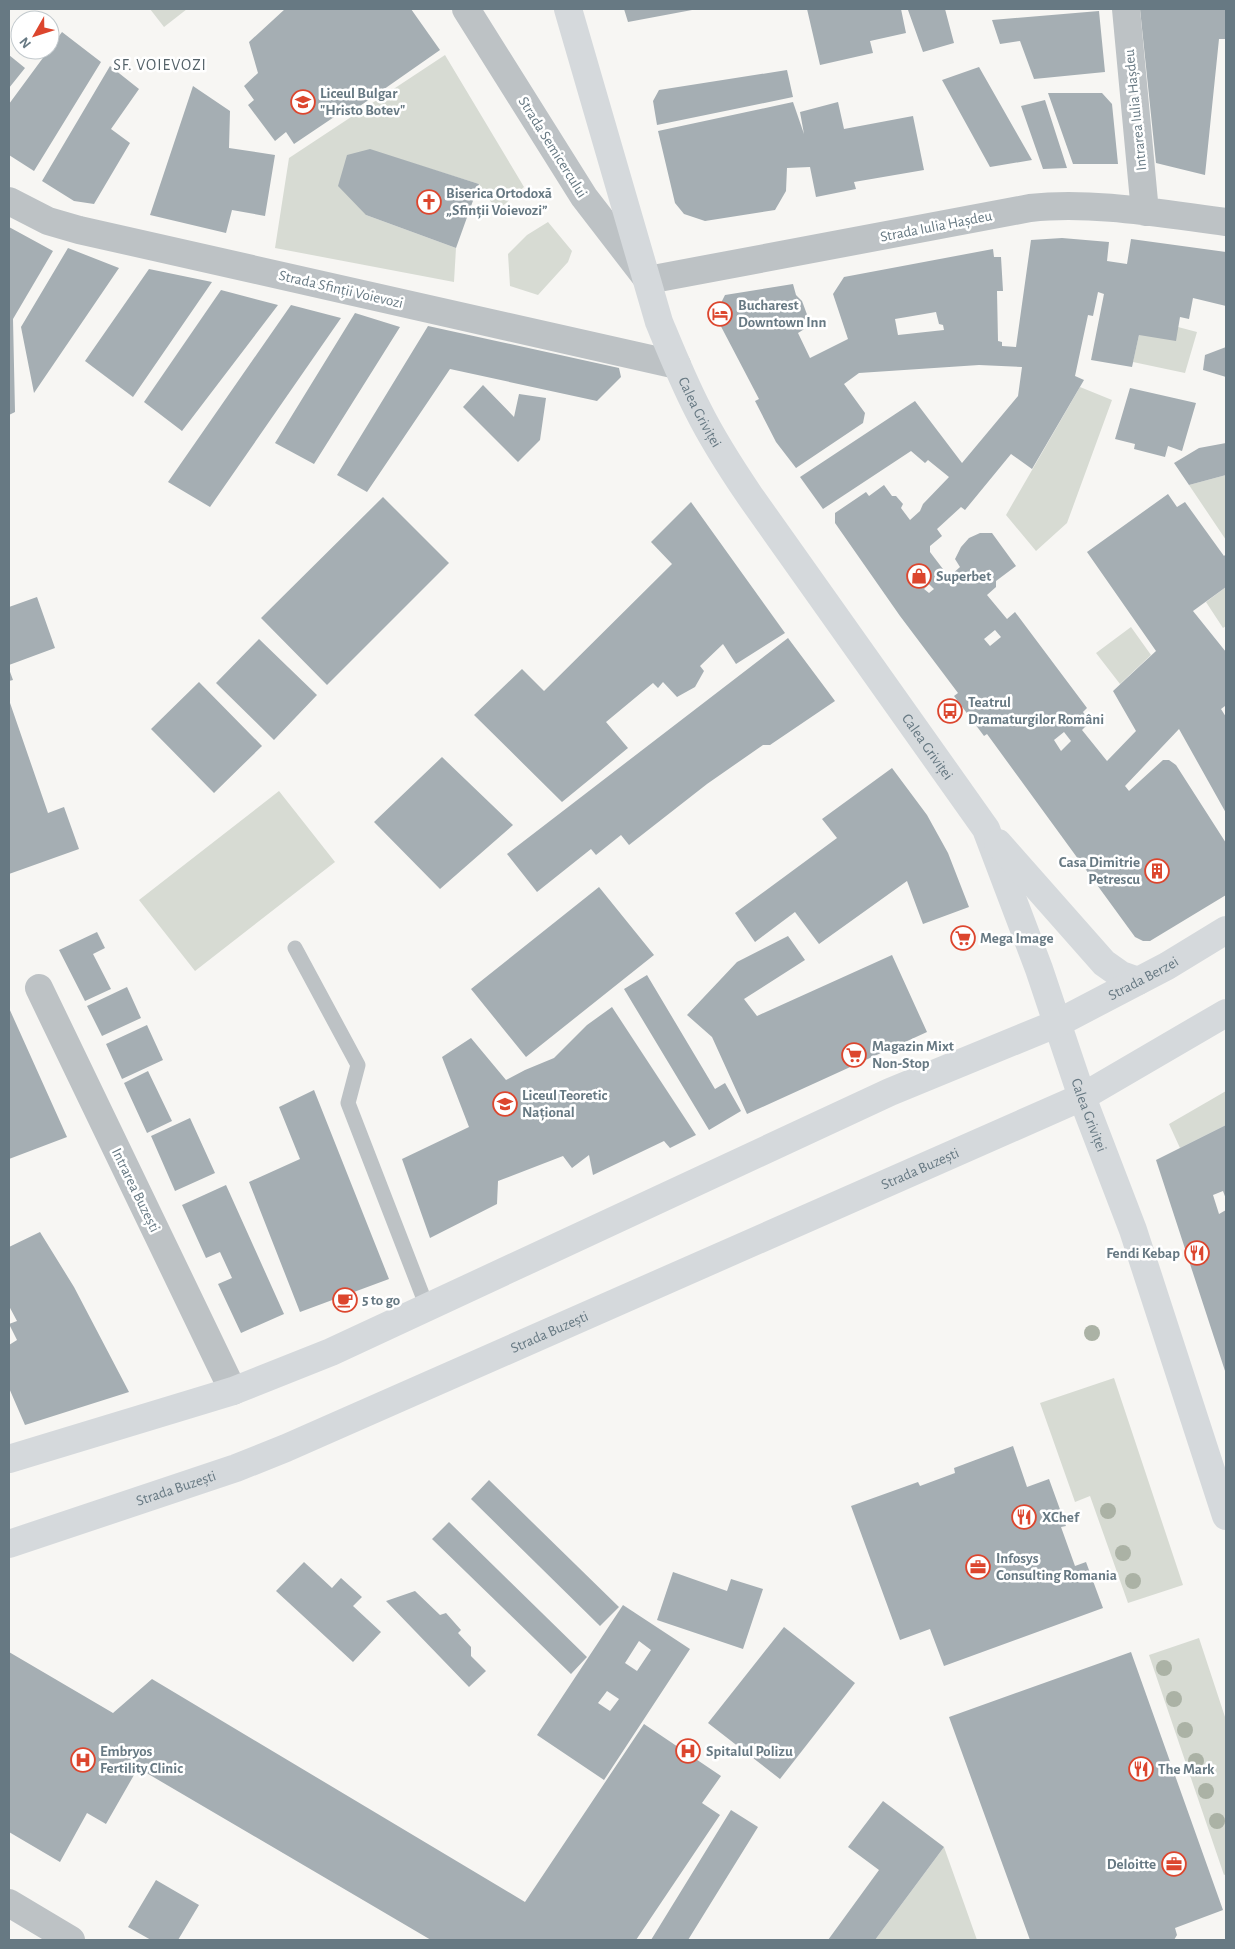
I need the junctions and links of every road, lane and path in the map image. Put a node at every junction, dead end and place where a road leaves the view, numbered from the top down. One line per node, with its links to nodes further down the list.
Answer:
1 (466, 9): 7 (street, Strada Semicercului)
2 (568, 9): 7 (main road, Calea Griviței)
3 (1126, 9): 5 (street, Intrarea Iulia Hașdeu)
4 (9, 201): 8 (street, Strada Sfinții Voievozi)
5 (1145, 212): 6 (street, Strada Iulia Hașdeu); 7 (street, Strada Iulia Hașdeu)
6 (1226, 222)
7 (648, 280): 8 (main road, Calea Griviței)
8 (677, 365): 9 (main road, Calea Griviței)
9 (986, 829): 12 (main road); 15 (main road, Calea Griviței)
10 (1226, 930): 12 (main road, Strada Berzei)
11 (295, 948): 17 (lane)
12 (1138, 981): 15 (main road, Strada Berzei)
13 (39, 988): 18 (street, Intrarea Buzești)
14 (1226, 1013): 16 (main road)
15 (1058, 1023): 16 (main road, Calea Griviței); 17 (main road)
16 (1082, 1097): 20 (main road, Calea Griviței); 21 (main road, Strada Buzești)
17 (428, 1307): 18 (main road)
18 (233, 1392): 19 (main road)
19 (9, 1459)
20 (1226, 1516)
21 (9, 1544)
22 (9, 1903): 23 (street)
23 (71, 1940)

